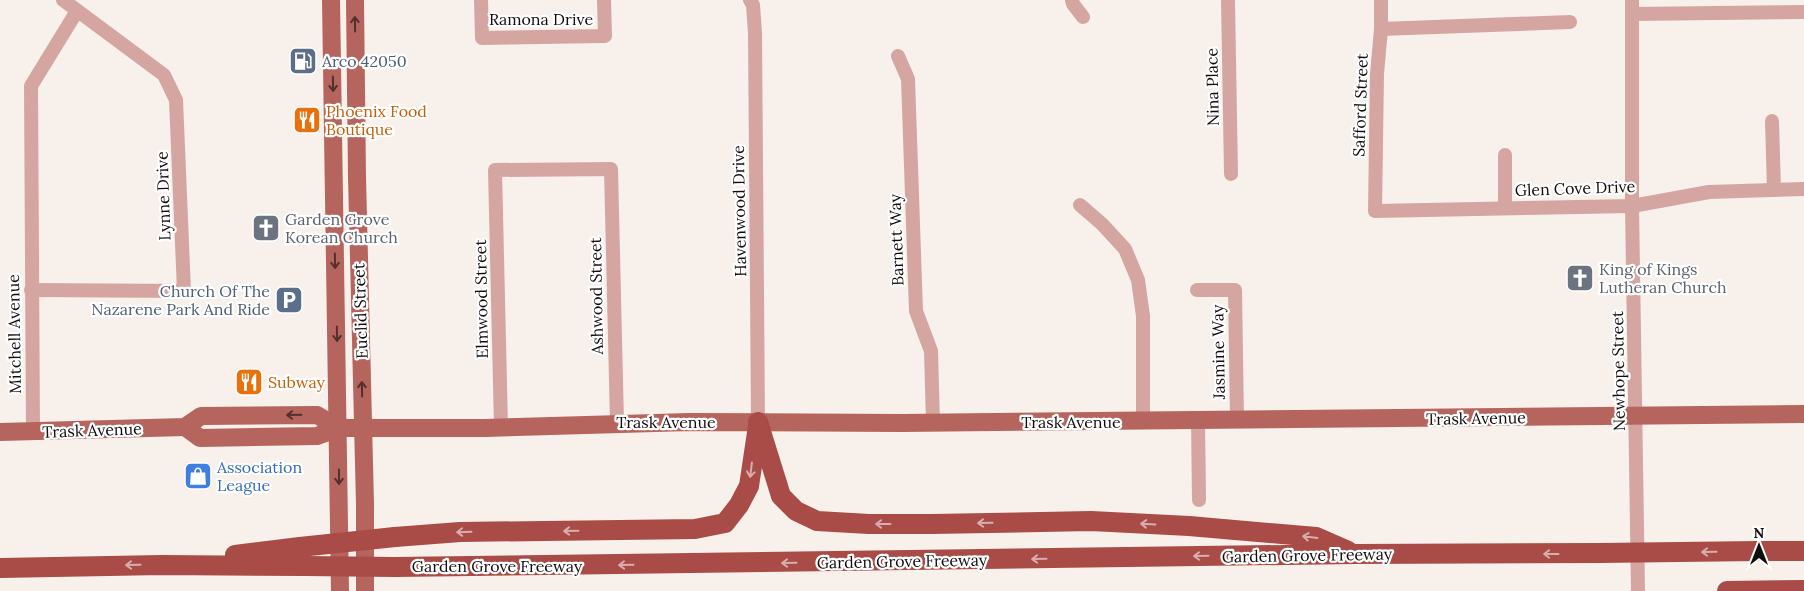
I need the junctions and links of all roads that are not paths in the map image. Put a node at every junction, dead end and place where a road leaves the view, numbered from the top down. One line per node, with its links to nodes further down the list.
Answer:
1 (63, 0): 11 (street, Lynne Drive)
2 (332, 0): 38 (main road, Euclid Street, one-way to 38)
3 (355, 0): 39 (main road, Euclid Street, one-way to 3)
4 (481, 0): 5 (street, Ramona Drive)
5 (604, 0)
6 (750, 0): 34 (street, Havenwood Drive)
7 (1072, 0): 13 (street)
8 (1228, 0): 20 (street, Nina Place)
9 (1381, 0): 15 (street, Safford Street)
10 (1632, 7): 12 (street); 24 (street, Newhope Street)
11 (77, 11): 27 (street, Mitchell Avenue); 27 (street, Lynne Drive)
12 (1804, 12)
13 (1083, 17)
14 (1570, 22): 15 (street)
15 (1381, 29): 26 (street, Safford Street)
16 (898, 56): 36 (street, Barnett Way)
17 (1772, 121): 22 (street)
18 (1505, 155): 25 (street)
19 (611, 169): 35 (street, Ashwood Street); 37 (street, Elmwood Street)
20 (1231, 174)
21 (1804, 189): 22 (street, Glen Cove Drive)
22 (1774, 190): 24 (street, Glen Cove Drive)
23 (1080, 205): 33 (street)
24 (1632, 206): 25 (street, Glen Cove Drive); 30 (street, Newhope Street)
25 (1505, 208): 26 (street, Glen Cove Drive)
26 (1375, 210)
27 (31, 290): 40 (street, Mitchell Avenue)
28 (1197, 290): 32 (street, Jasmine Way)
29 (1804, 414): 30 (main road, Trask Avenue)
30 (1636, 416): 32 (main road, Trask Avenue); 51 (street, Newhope Street)
31 (1198, 420): 32 (main road, Trask Avenue); 33 (main road, Trask Avenue); 42 (street)
32 (1237, 420)
33 (1143, 421): 36 (main road, Trask Avenue)
34 (758, 422): 35 (main road, Trask Avenue); 36 (main road, Trask Avenue); 44 (highway, one-way to 34); 45 (highway, one-way to 45, bridge)
35 (616, 423): 37 (main road, Trask Avenue)
36 (933, 423)
37 (501, 427): 39 (main road, Trask Avenue)
38 (339, 428): 39 (main road, Trask Avenue); 40 (main road, Trask Avenue); 49 (main road, Euclid Street, one-way to 49)
39 (363, 428): 50 (main road, Euclid Street)
40 (33, 431): 41 (main road, Trask Avenue)
41 (0, 432)
42 (1199, 500)
43 (1804, 551): 44 (highway, Garden Grove Freeway, one-way to 44, bridge)
44 (1355, 554): 45 (highway, Garden Grove Freeway, one-way to 45, bridge)
45 (302, 557): 46 (highway, Garden Grove Freeway, one-way to 46)
46 (0, 568)
47 (1760, 590): 48 (highway); 52 (highway)
48 (1804, 590)
49 (340, 591)
50 (365, 591)
51 (1638, 591)
52 (1727, 591)

